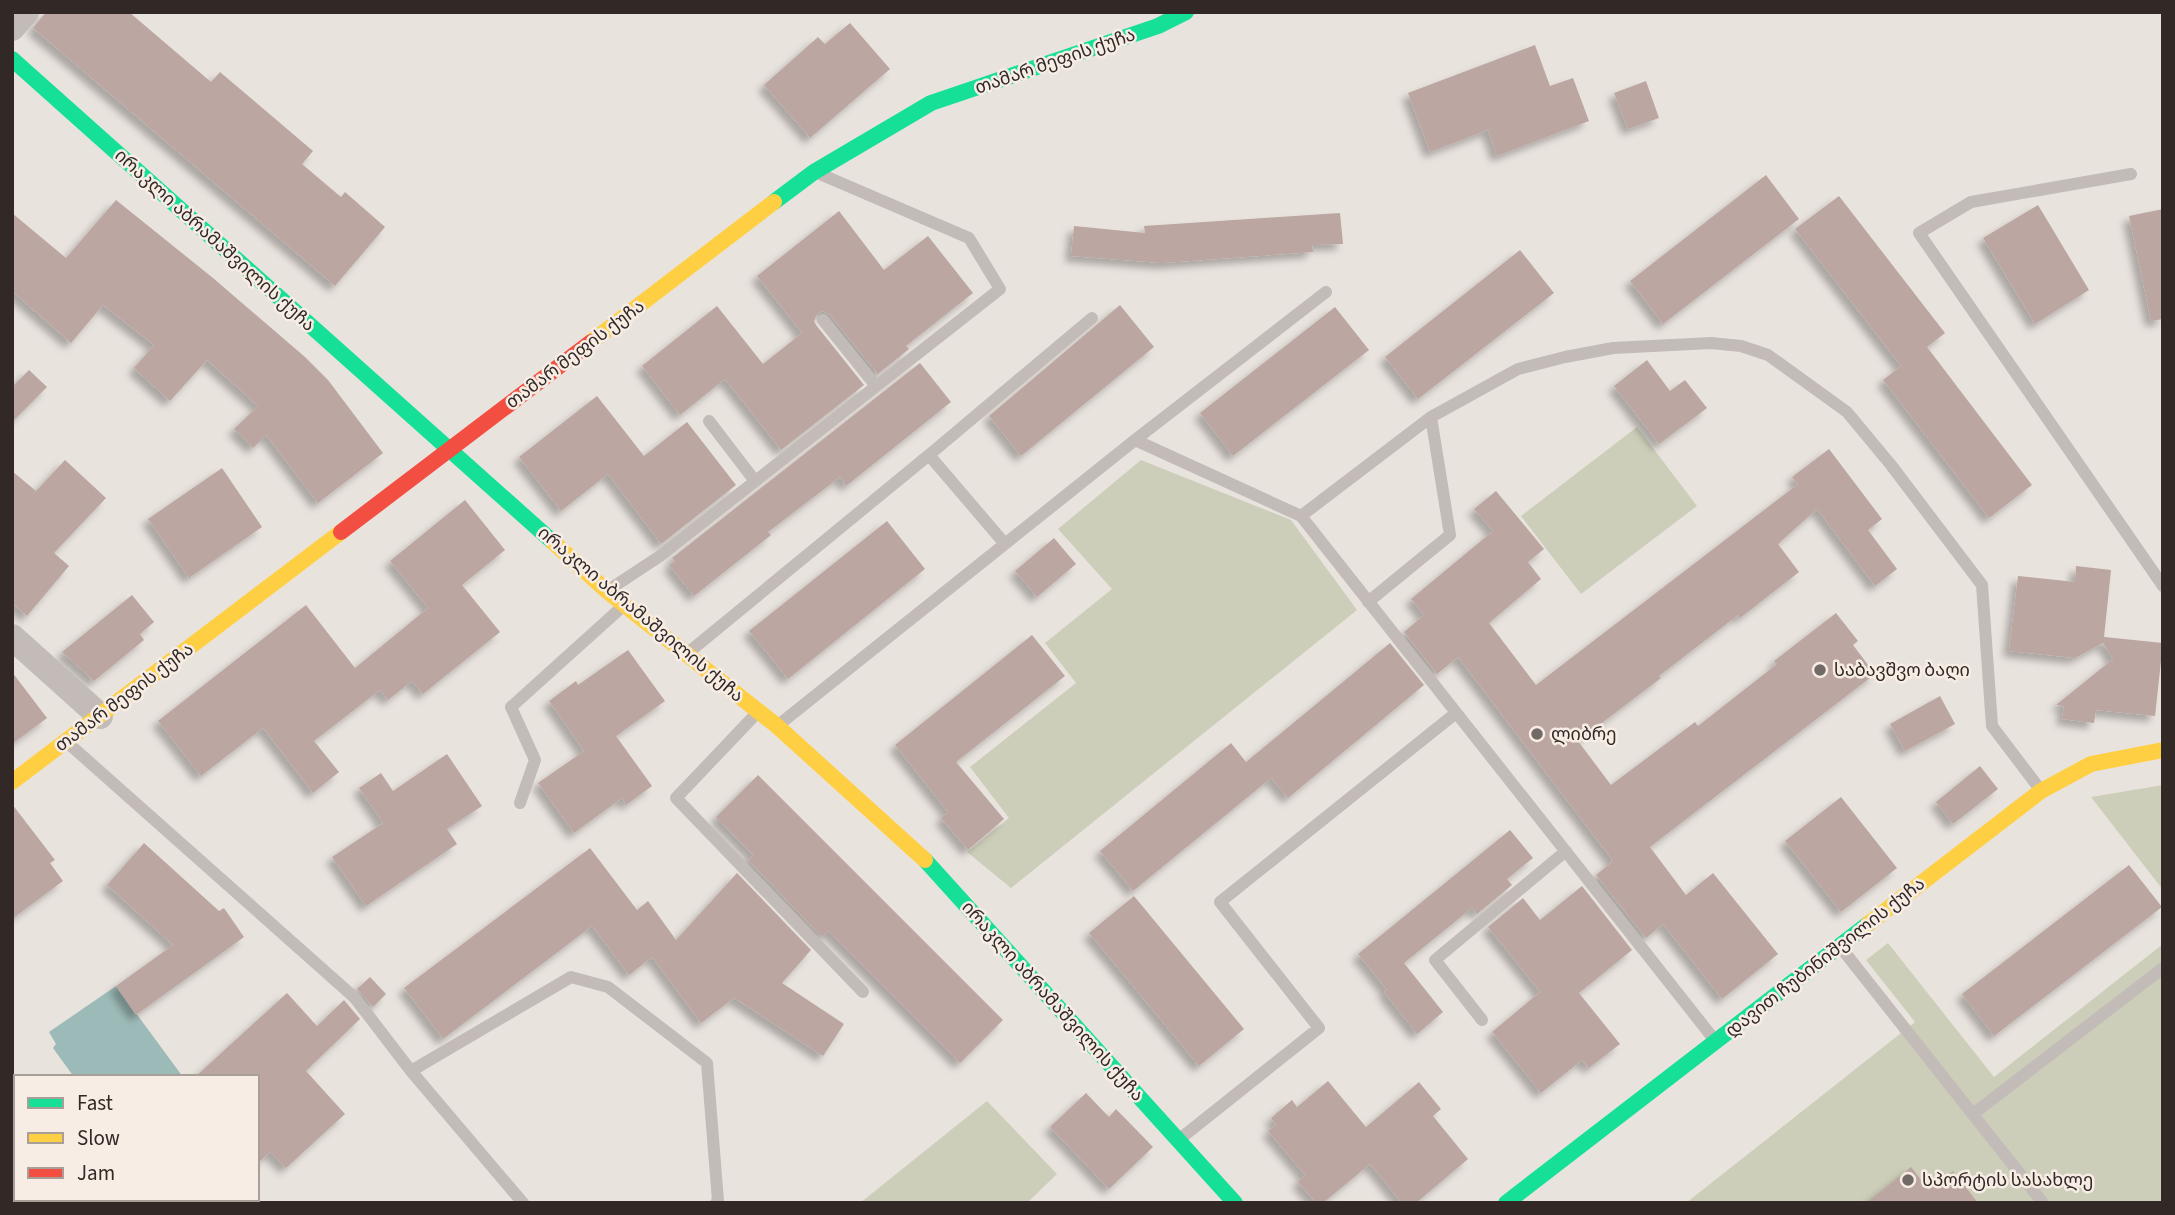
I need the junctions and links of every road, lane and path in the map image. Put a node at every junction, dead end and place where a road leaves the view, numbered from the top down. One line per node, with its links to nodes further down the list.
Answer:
1 (26, 12): 3 (street)
2 (1186, 12): 5 (street, თამარ მეფის ქუჩა)
3 (12, 28)
4 (12, 59): 14 (street, ირაკლი აბრამაშვილის ქუჩა)
5 (814, 172): 10 (lane); 14 (street, თამარ მეფის ქუჩა)
6 (2131, 174): 19 (lane)
7 (1326, 292): 13 (lane)
8 (1092, 318): 15 (lane)
9 (823, 320): 10 (lane)
10 (876, 386): 16 (lane)
11 (1431, 417): 17 (lane); 21 (lane); 32 (lane)
12 (709, 421): 16 (lane)
13 (1135, 440): 17 (lane); 18 (lane)
14 (450, 450): 20 (street, ირაკლი აბრამაშვილის ქუჩა); 27 (street, თამარ მეფის ქუჩა)
15 (929, 455): 18 (lane); 24 (lane)
16 (755, 481): 20 (lane)
17 (1301, 516): 21 (lane)
18 (1005, 544): 28 (lane)
19 (2163, 586)
20 (607, 592): 22 (street, ირაკლი აბრამაშვილის ქუჩა)
21 (1368, 602): 26 (lane)
22 (625, 605): 24 (street, ირაკლი აბრამაშვილის ქუჩა); 33 (lane)
23 (12, 637): 27 (street)
24 (686, 654): 25 (street, ირაკლი აბრამაშვილის ქუჩა)
25 (758, 712): 28 (street, ირაკლი აბრამაშვილის ქუჩა); 37 (lane)
26 (1456, 713): 34 (lane); 42 (lane)
27 (100, 716): 29 (street, თამარ მეფის ქუჩა)
28 (777, 726): 42 (street, ირაკლი აბრამაშვილის ქუჩა)
29 (66, 741): 31 (street, თამარ მეფის ქუჩა); 40 (lane)
30 (2163, 750): 32 (street, დავით ჩუბინიშვილის ქუჩა)
31 (12, 782)
32 (2041, 791): 35 (street, დავით ჩუბინიშვილის ქუჩა)
33 (520, 803)
34 (1566, 852): 38 (lane); 39 (lane)
35 (1839, 946): 39 (street, დავით ჩუბინიშვილის ქუჩა); 41 (lane)
36 (2163, 968): 41 (lane)
37 (863, 992)
38 (1482, 1020)
39 (1716, 1041): 46 (street, დავით ჩუბინიშვილის ქუჩა)
40 (411, 1071): 43 (lane); 44 (lane)
41 (1973, 1114): 47 (lane)
42 (1179, 1140): 45 (street, ირაკლი აბრამაშვილის ქუჩა)
43 (523, 1203)
44 (716, 1203)
45 (1235, 1203)
46 (1506, 1203)
47 (2043, 1203)

